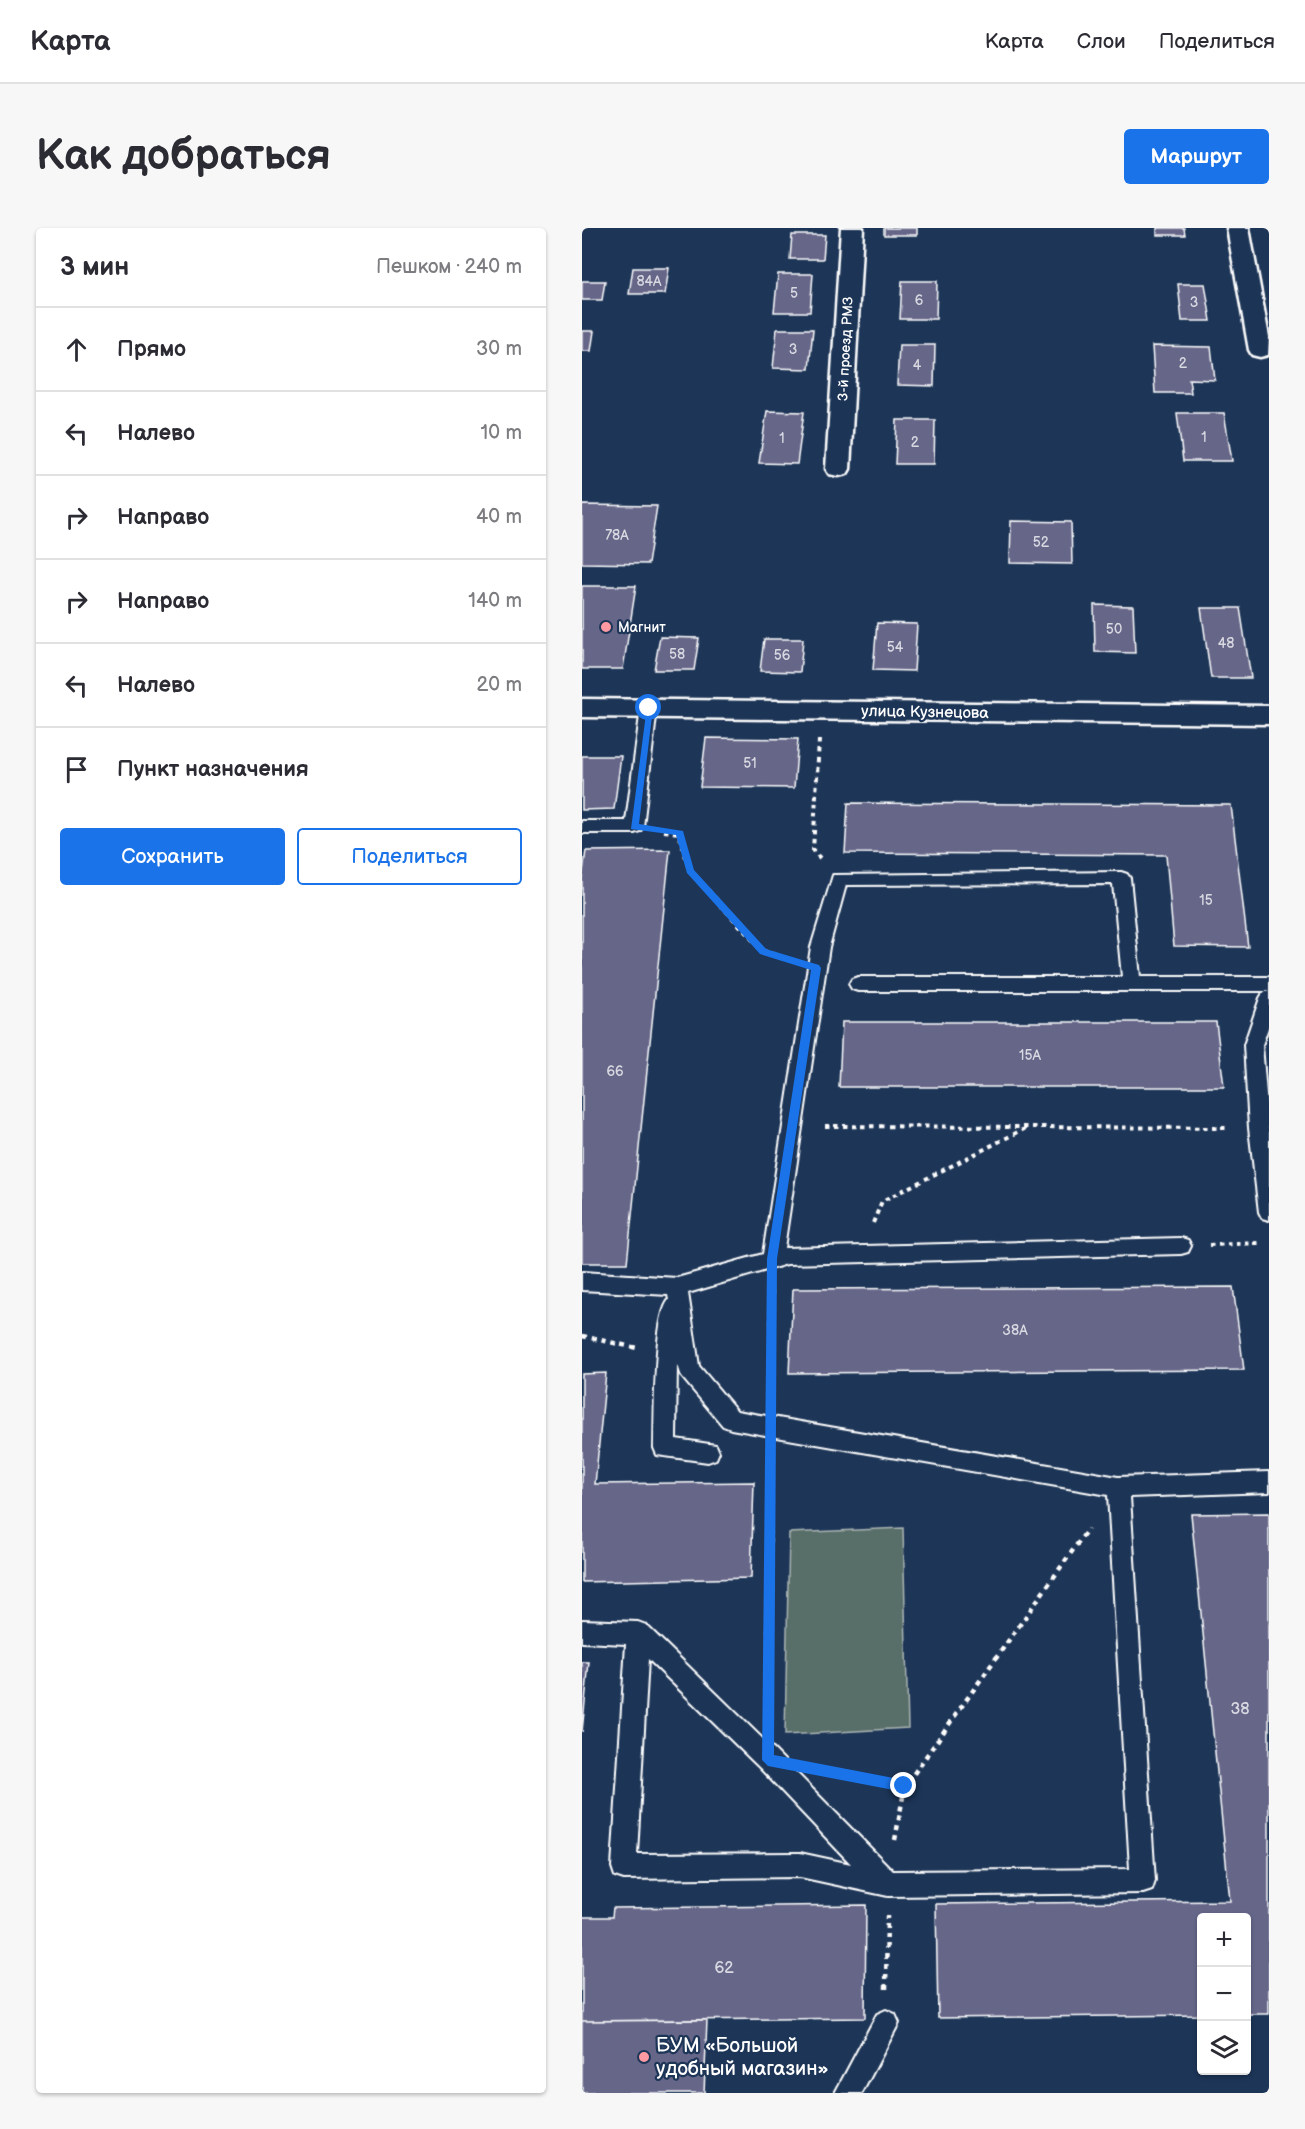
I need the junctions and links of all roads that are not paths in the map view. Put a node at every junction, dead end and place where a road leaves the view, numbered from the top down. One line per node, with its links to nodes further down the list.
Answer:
1 (852, 228): 4 (street, 3-й проезд РМЗ)
2 (1238, 228): 3 (street)
3 (1260, 350)
4 (838, 469)
5 (582, 708): 6 (street, улица Кузнецова)
6 (649, 708): 7 (street, улица Кузнецова); 8 (lane)
7 (1269, 715)
8 (582, 826)
9 (858, 984): 10 (lane)
10 (1132, 984): 11 (lane); 15 (lane)
11 (1269, 984)
12 (1269, 999): 13 (lane)
13 (1269, 1212)
14 (1181, 1246): 15 (lane)
15 (772, 1259): 17 (lane)
16 (582, 1281): 17 (lane)
17 (677, 1287): 18 (lane); 20 (lane)
18 (708, 1452)
19 (1269, 1482): 20 (lane)
20 (1118, 1487): 23 (lane)
21 (582, 1631): 22 (lane)
22 (638, 1633): 23 (lane); 23 (lane)
23 (888, 1884)
24 (885, 2023): 25 (lane)
25 (848, 2093)

